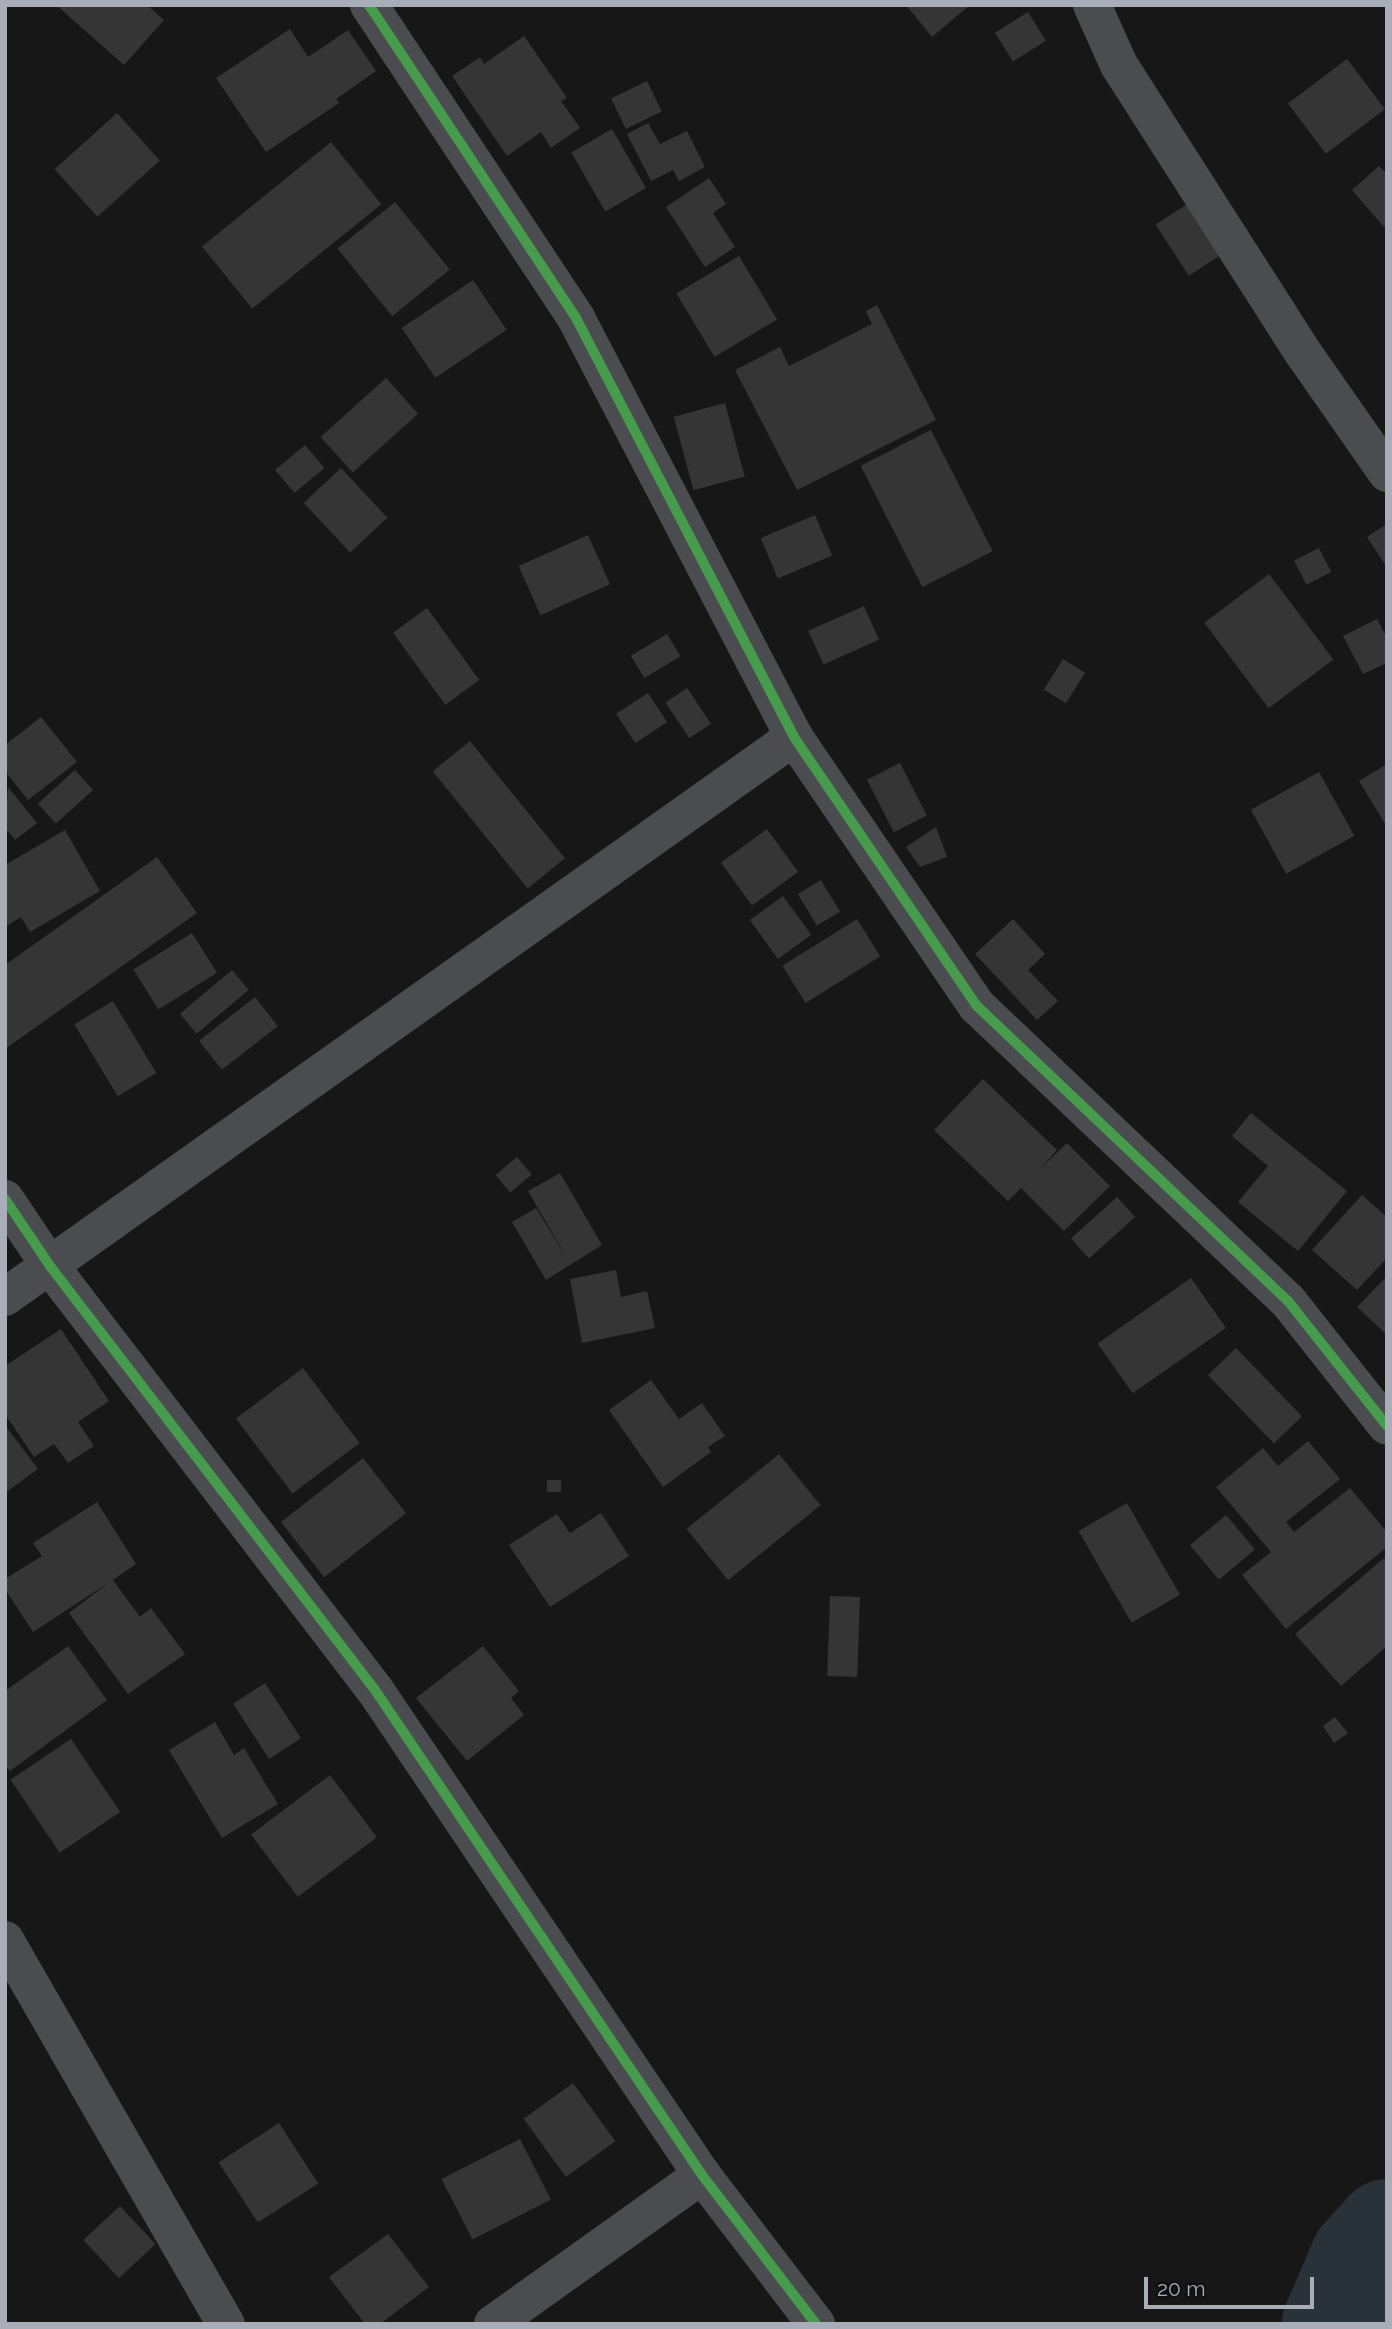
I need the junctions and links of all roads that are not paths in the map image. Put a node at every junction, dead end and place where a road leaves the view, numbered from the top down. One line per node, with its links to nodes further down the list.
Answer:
1 (369, 5): 4 (street)
2 (1092, 5): 3 (street)
3 (1387, 472)
4 (794, 737): 6 (street); 8 (street)
5 (5, 1199): 6 (street)
6 (50, 1266): 7 (street); 10 (street)
7 (5, 1297)
8 (1387, 1426)
9 (5, 1940): 11 (street)
10 (702, 2175): 12 (street); 13 (street)
11 (226, 2324)
12 (493, 2324)
13 (816, 2324)

